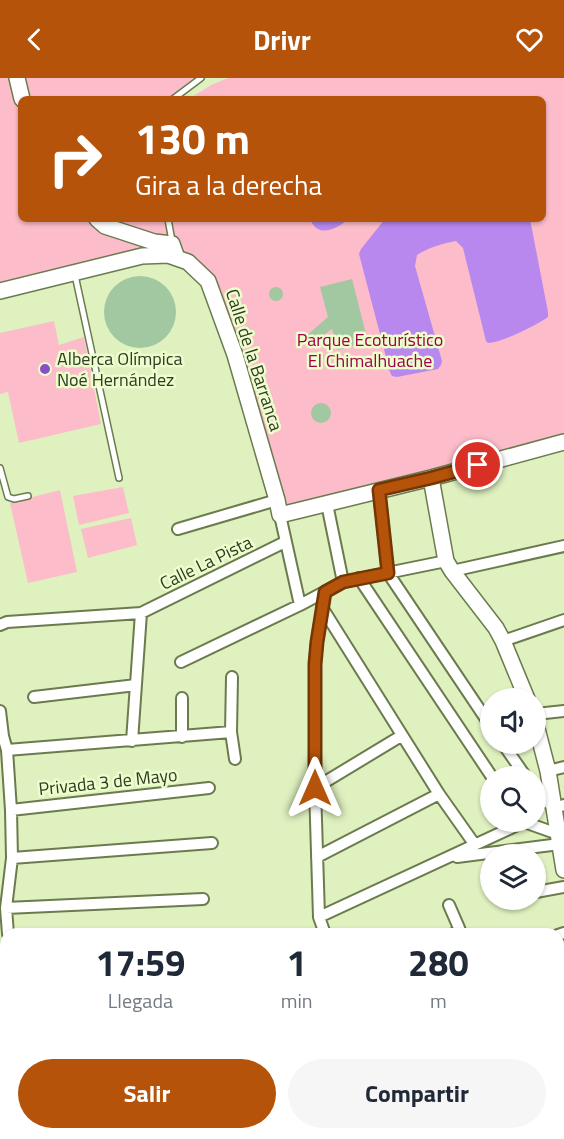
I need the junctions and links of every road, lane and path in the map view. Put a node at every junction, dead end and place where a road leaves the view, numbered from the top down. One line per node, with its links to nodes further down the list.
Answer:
1 (17, 78): 3 (main road)
2 (201, 78): 4 (lane)
3 (21, 96)
4 (177, 96)
5 (100, 222): 7 (main road)
6 (169, 222): 7 (lane)
7 (175, 251): 8 (main road); 17 (main road, Calle de la Barranca)
8 (74, 272): 9 (main road); 12 (lane)
9 (0, 291)
10 (564, 442): 13 (main road)
11 (0, 468): 15 (lane)
12 (119, 478)
13 (431, 478): 14 (main road); 21 (main road)
14 (379, 490): 16 (main road); 22 (street)
15 (28, 496)
16 (327, 504): 17 (main road); 24 (street)
17 (278, 507): 18 (street); 19 (street)
18 (178, 529)
19 (285, 542): 26 (street); 28 (street, Calle La Pista)
20 (564, 546): 21 (street)
21 (449, 566): 22 (street); 31 (main road)
22 (388, 573): 23 (street); 38 (street)
23 (359, 578): 24 (street); 49 (street)
24 (343, 582): 25 (street)
25 (325, 592): 26 (street); 27 (street)
26 (300, 605): 32 (street)
27 (323, 609): 43 (street); 53 (street)
28 (141, 613): 30 (street); 34 (street)
29 (564, 620): 31 (street)
30 (0, 625)
31 (503, 641): 35 (main road)
32 (181, 662)
33 (232, 677): 42 (street)
34 (136, 685): 36 (street); 45 (street)
35 (522, 688)
36 (34, 697)
37 (182, 698): 44 (street)
38 (480, 710)
39 (0, 711): 46 (street)
40 (564, 711): 41 (street)
41 (546, 713)
42 (231, 732): 44 (street); 48 (street)
43 (401, 736): 53 (street); 54 (street)
44 (182, 737): 45 (street)
45 (132, 741): 46 (street)
46 (4, 753): 56 (street)
47 (544, 754): 51 (main road)
48 (235, 759)
49 (485, 766)
50 (564, 767): 51 (street)
51 (549, 771): 55 (main road)
52 (209, 788): 56 (street, Privada 3 de Mayo)
53 (315, 788): 62 (street)
54 (439, 794): 61 (street); 62 (street)
55 (559, 806): 60 (main road)
56 (11, 810): 64 (street)
57 (503, 832): 61 (street)
58 (541, 832): 60 (street)
59 (212, 843): 64 (street)
60 (561, 844): 63 (street); 65 (main road)
61 (475, 845): 63 (street)
62 (317, 857): 71 (street)
63 (451, 857): 71 (street)
64 (12, 858): 70 (street)
65 (564, 870)
66 (564, 887): 67 (street)
67 (546, 890)
68 (203, 899): 70 (street)
69 (449, 905): 74 (street)
70 (6, 908): 72 (street)
71 (319, 917): 73 (street)
72 (8, 928)
73 (323, 928)
74 (457, 928)

